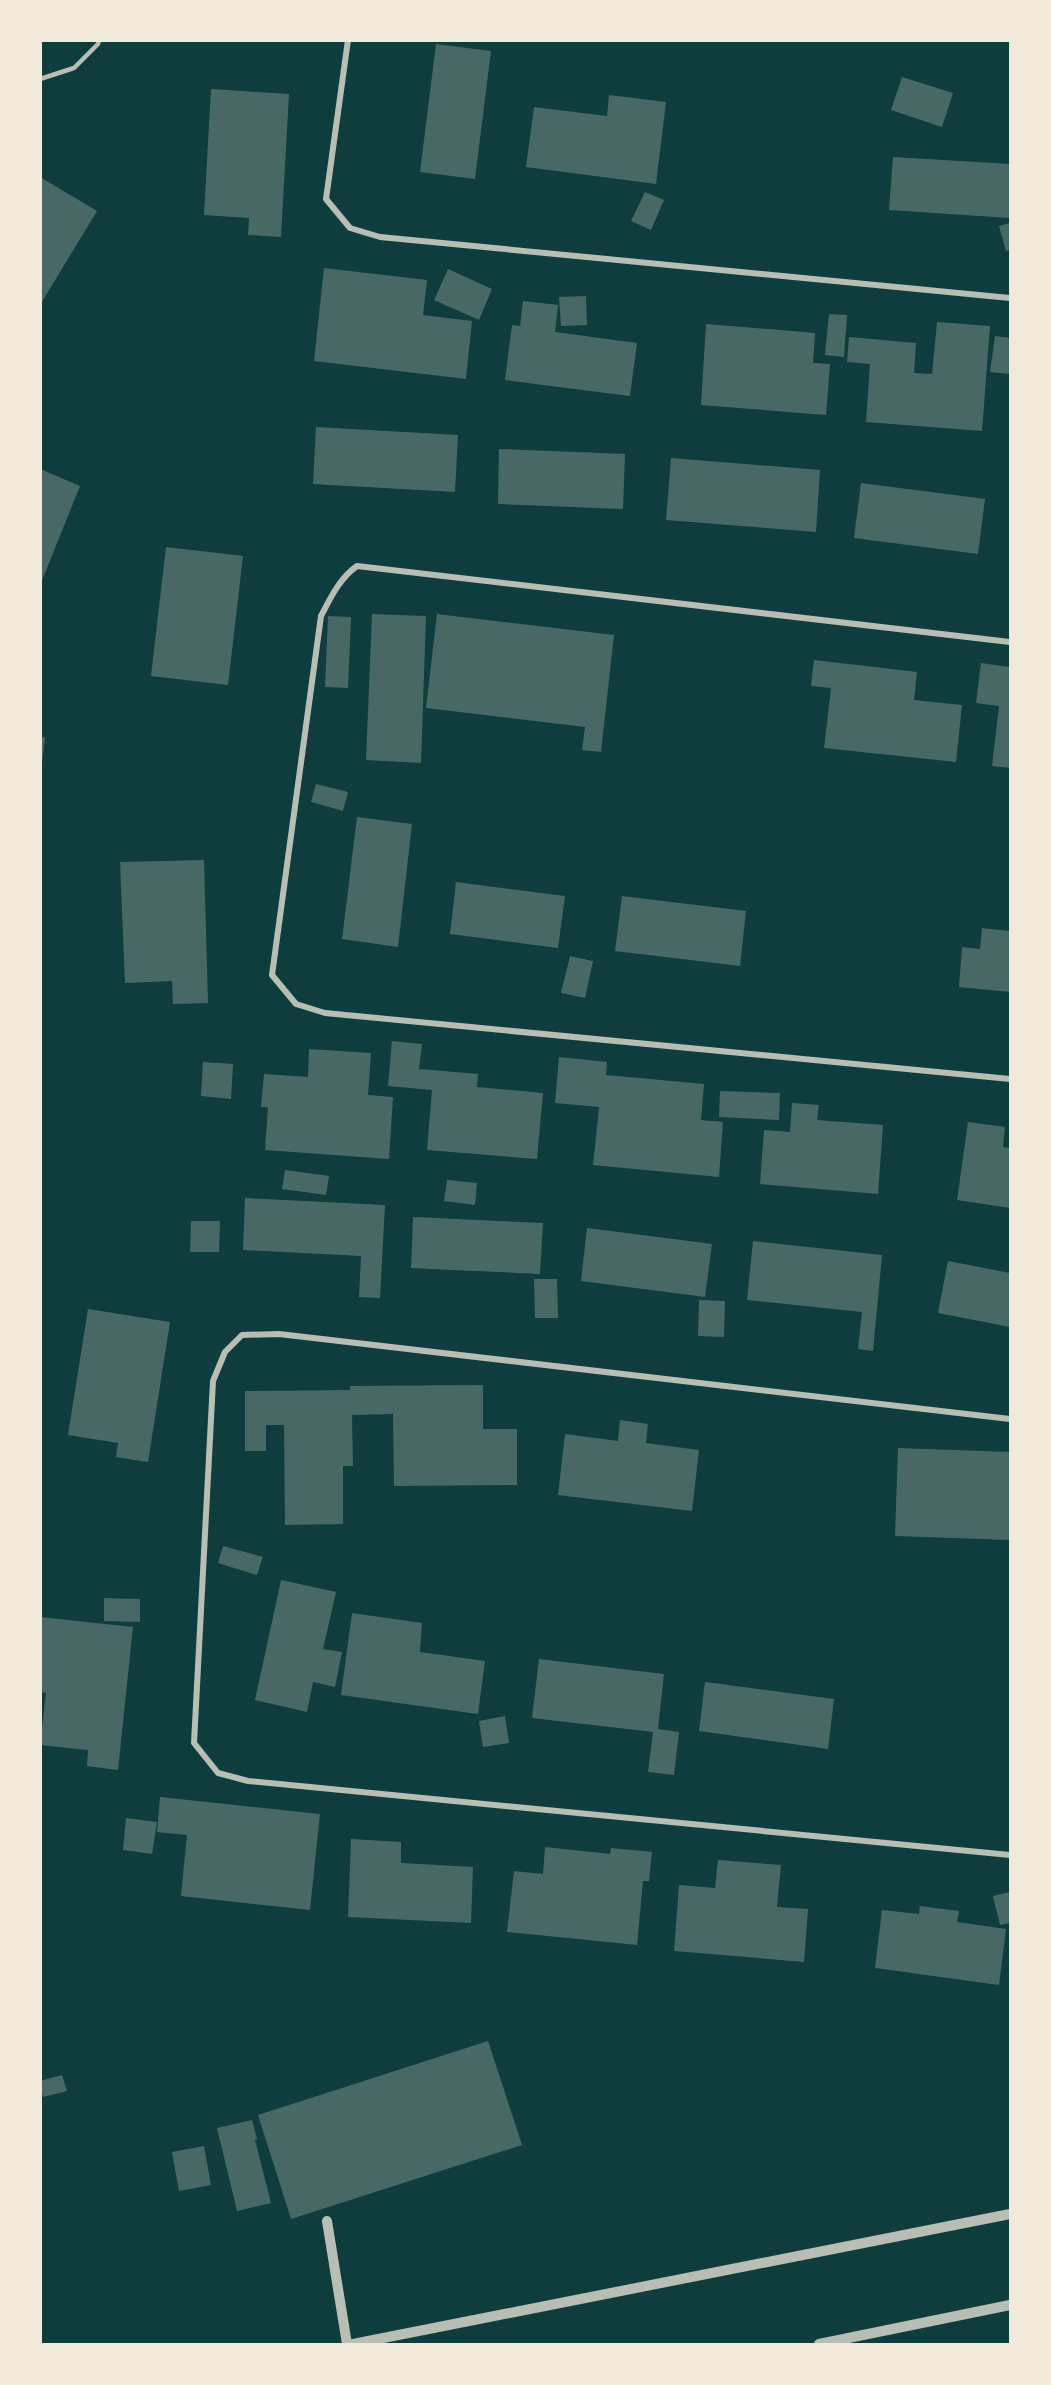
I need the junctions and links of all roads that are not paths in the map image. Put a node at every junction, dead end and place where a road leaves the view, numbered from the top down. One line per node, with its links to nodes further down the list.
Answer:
1 (99, 40): 3 (lane)
2 (348, 40): 4 (street)
3 (40, 79)
4 (1011, 298)
5 (1011, 642): 6 (street)
6 (1011, 1079)
7 (1011, 1419): 8 (street)
8 (1011, 1855)
9 (1011, 2214): 13 (street)
10 (327, 2221): 12 (street)
11 (1011, 2306): 14 (street)
12 (347, 2344)
13 (353, 2344)
14 (819, 2344)

